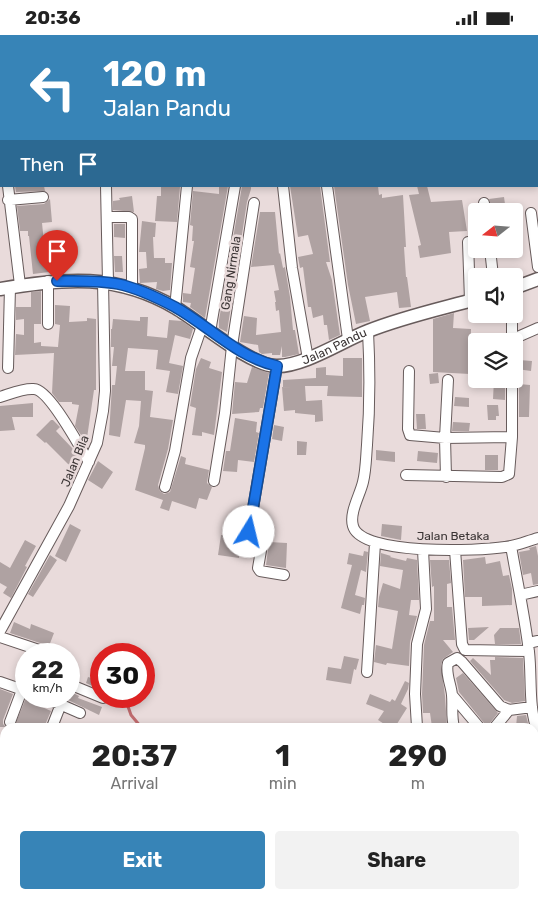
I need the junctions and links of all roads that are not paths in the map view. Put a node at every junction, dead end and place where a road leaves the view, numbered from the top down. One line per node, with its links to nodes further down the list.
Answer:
1 (8, 187): 8 (street)
2 (106, 187): 15 (street, Jalan Bila)
3 (187, 187): 20 (street)
4 (235, 187): 23 (street)
5 (282, 187): 28 (street)
6 (327, 187): 26 (street)
7 (43, 197): 8 (street)
8 (8, 200): 17 (street)
9 (254, 203): 27 (street, Gang Nirmala)
10 (531, 213): 12 (street)
11 (110, 217): 18 (street)
12 (538, 267)
13 (538, 279): 16 (main road)
14 (48, 281): 15 (main road); 17 (main road); 21 (street)
15 (105, 282): 18 (main road); 37 (street, Jalan Bila)
16 (523, 285)
17 (10, 287): 30 (street)
18 (132, 287): 20 (main road)
19 (468, 301): 24 (main road, Jalan Pandu)
20 (176, 307): 23 (main road)
21 (48, 325)
22 (538, 328): 25 (street)
23 (206, 329): 27 (main road); 41 (street)
24 (368, 331): 26 (main road, Jalan Pandu); 43 (street, Jalan Betaka)
25 (523, 335)
26 (348, 339): 28 (main road, Jalan Pandu)
27 (232, 346): 29 (main road); 40 (street, Gang Nirmala)
28 (308, 359): 29 (main road, Jalan Pandu)
29 (277, 366): 47 (street)
30 (8, 368)
31 (409, 371): 36 (street)
32 (448, 381): 36 (street)
33 (512, 388): 35 (street)
34 (0, 397): 37 (street)
35 (512, 437): 36 (street); 39 (street)
36 (445, 438): 39 (street)
37 (88, 462): 50 (street, Jalan Bila)
38 (406, 475): 39 (street)
39 (446, 477)
40 (214, 481)
41 (164, 487)
42 (538, 538): 44 (street, Jalan Betaka)
43 (375, 543): 45 (street, Jalan Betaka); 54 (street)
44 (511, 546): 46 (street, Jalan Betaka); 49 (street)
45 (423, 550): 46 (street, Jalan Betaka); 67 (street)
46 (455, 550): 53 (street)
47 (284, 575)
48 (538, 591): 49 (street)
49 (520, 595): 53 (street)
50 (0, 631)
51 (0, 637): 52 (street)
52 (18, 643)
53 (532, 645): 56 (street)
54 (367, 672)
55 (0, 682): 57 (street)
56 (535, 685): 59 (street)
57 (15, 688)
58 (452, 695): 63 (street); 68 (street); 69 (street)
59 (532, 707): 63 (street); 71 (street)
60 (16, 708): 65 (street)
61 (59, 708): 66 (street)
62 (69, 708): 64 (street)
63 (509, 710): 70 (street)
64 (80, 713)
65 (10, 722)
66 (53, 723)
67 (417, 723)
68 (453, 723)
69 (476, 723)
70 (498, 723)
71 (535, 723)

